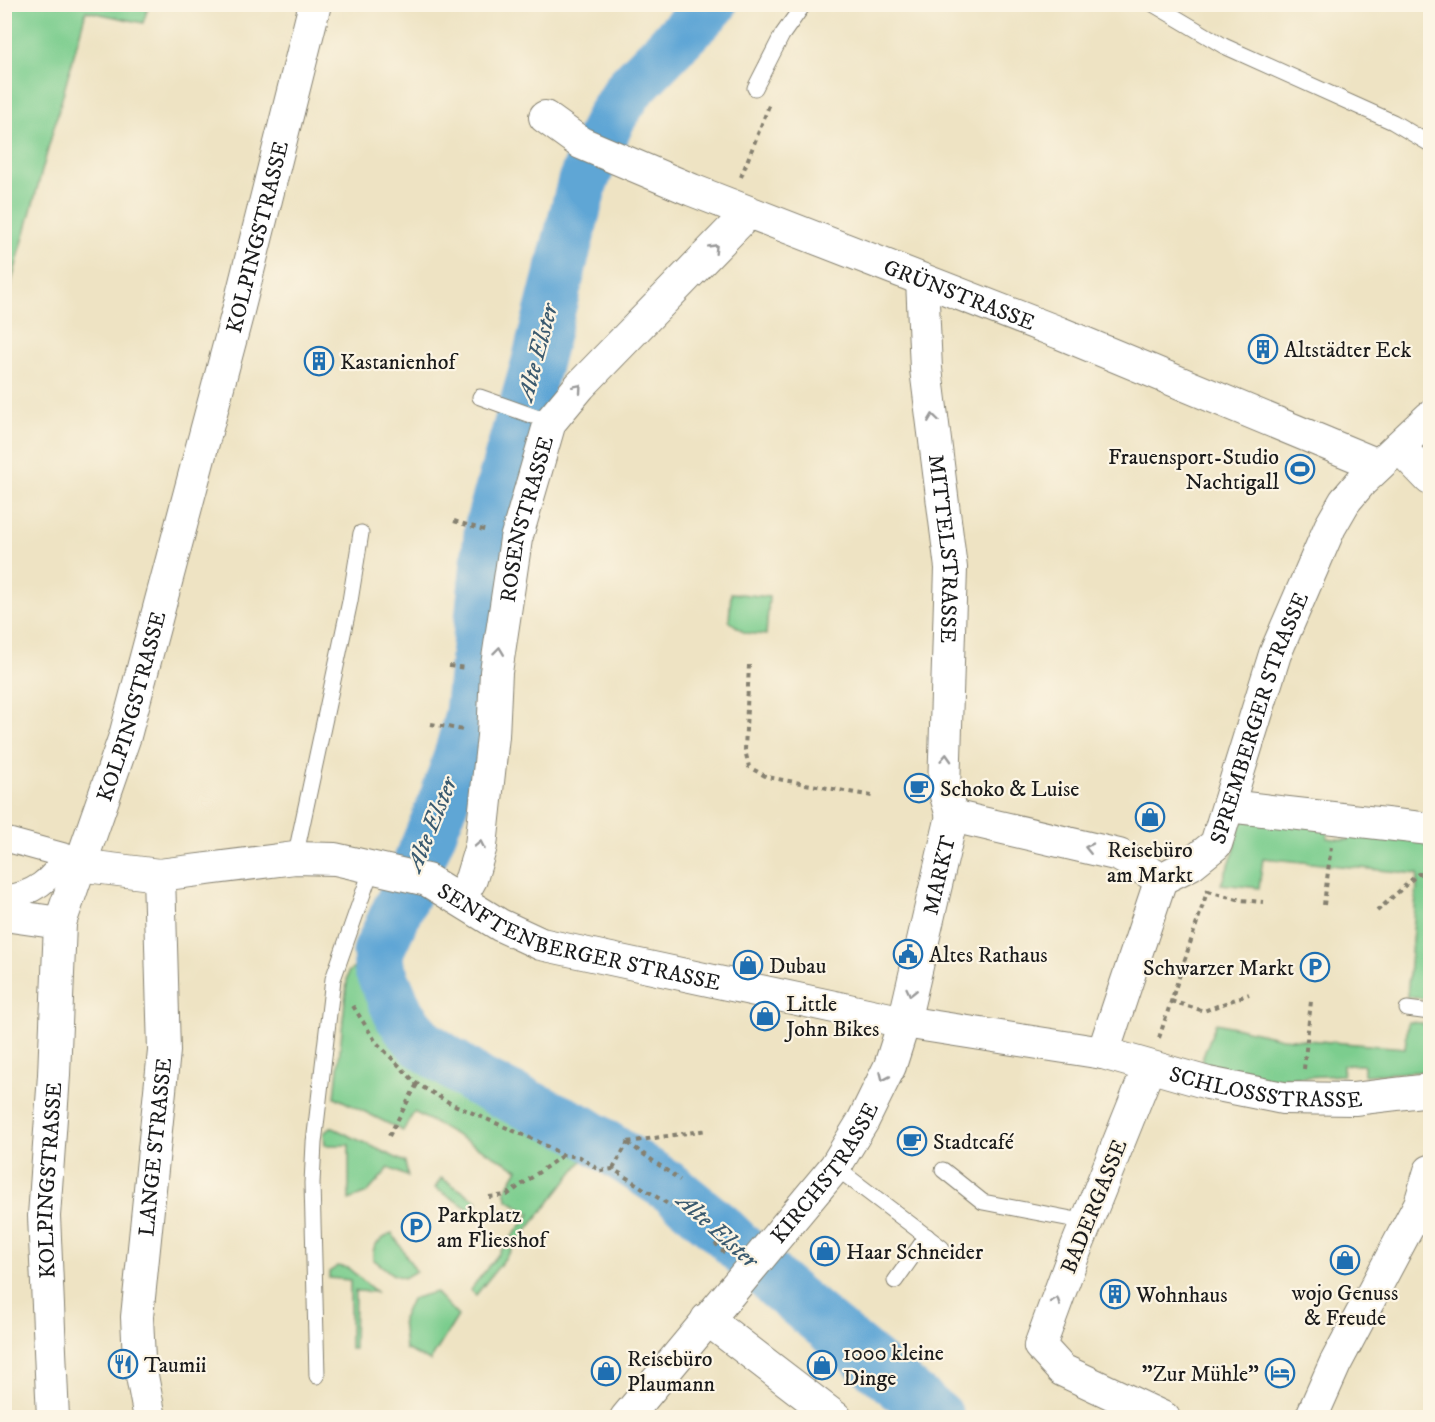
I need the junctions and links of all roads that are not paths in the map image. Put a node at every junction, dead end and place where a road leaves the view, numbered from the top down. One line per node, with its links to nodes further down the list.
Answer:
1 (315, 4): 20 (street, KOLPINGSTRASSE)
2 (804, 4): 4 (lane)
3 (1153, 4): 6 (lane)
4 (755, 88)
5 (545, 117): 7 (street, GRÜNSTRASSE)
6 (1431, 144)
7 (739, 209): 8 (street, GRÜNSTRASSE); 11 (street, ROSENSTRASSE, one-way to 7)
8 (922, 280): 12 (street, GRÜNSTRASSE); 16 (street, MITTELSTRASSE, one-way to 8)
9 (480, 397): 11 (lane)
10 (1431, 417): 12 (street, SPREMBERGER STRASSE)
11 (545, 420): 25 (street, ROSENSTRASSE, one-way to 11)
12 (1389, 456): 13 (street); 15 (street, SPREMBERGER STRASSE)
13 (1431, 478)
14 (361, 533): 19 (lane)
15 (1228, 806): 17 (street); 23 (street, SPREMBERGER STRASSE)
16 (952, 816): 23 (street, MARKT, one-way to 16); 30 (street, MARKT, one-way to 30)
17 (1431, 829)
18 (4, 839): 24 (street)
19 (295, 858): 21 (street, SENFTENBERGER STRASSE); 22 (street, SENFTENBERGER STRASSE)
20 (78, 865): 22 (street, SENFTENBERGER STRASSE); 27 (street, KOLPINGSTRASSE)
21 (380, 869): 25 (street, SENFTENBERGER STRASSE); 42 (lane)
22 (159, 875): 44 (street, LANGE STRASSE)
23 (1161, 879): 31 (street)
24 (4, 898)
25 (460, 899): 30 (street, SENFTENBERGER STRASSE)
26 (4, 915): 27 (street)
27 (60, 923): 43 (street, KOLPINGSTRASSE)
28 (1407, 1009): 29 (lane)
29 (1431, 1012)
30 (904, 1022): 31 (street); 34 (street, KIRCHSTRASSE, one-way to 34)
31 (1103, 1053): 32 (street, SCHLOSSSTRASSE)
32 (1149, 1067): 33 (street, SCHLOSSSTRASSE); 37 (street, BADERGASSE)
33 (1431, 1090)
34 (835, 1167): 38 (lane); 41 (street, KIRCHSTRASSE)
35 (943, 1170): 37 (lane)
36 (1431, 1171): 48 (street)
37 (1087, 1222): 47 (street, BADERGASSE, one-way to 37)
38 (927, 1236): 39 (lane); 40 (lane)
39 (942, 1248)
40 (895, 1281)
41 (707, 1319): 45 (street, KIRCHSTRASSE); 46 (street)
42 (316, 1376)
43 (53, 1418)
44 (150, 1418)
45 (626, 1418)
46 (836, 1418)
47 (1164, 1418)
48 (1311, 1418)

